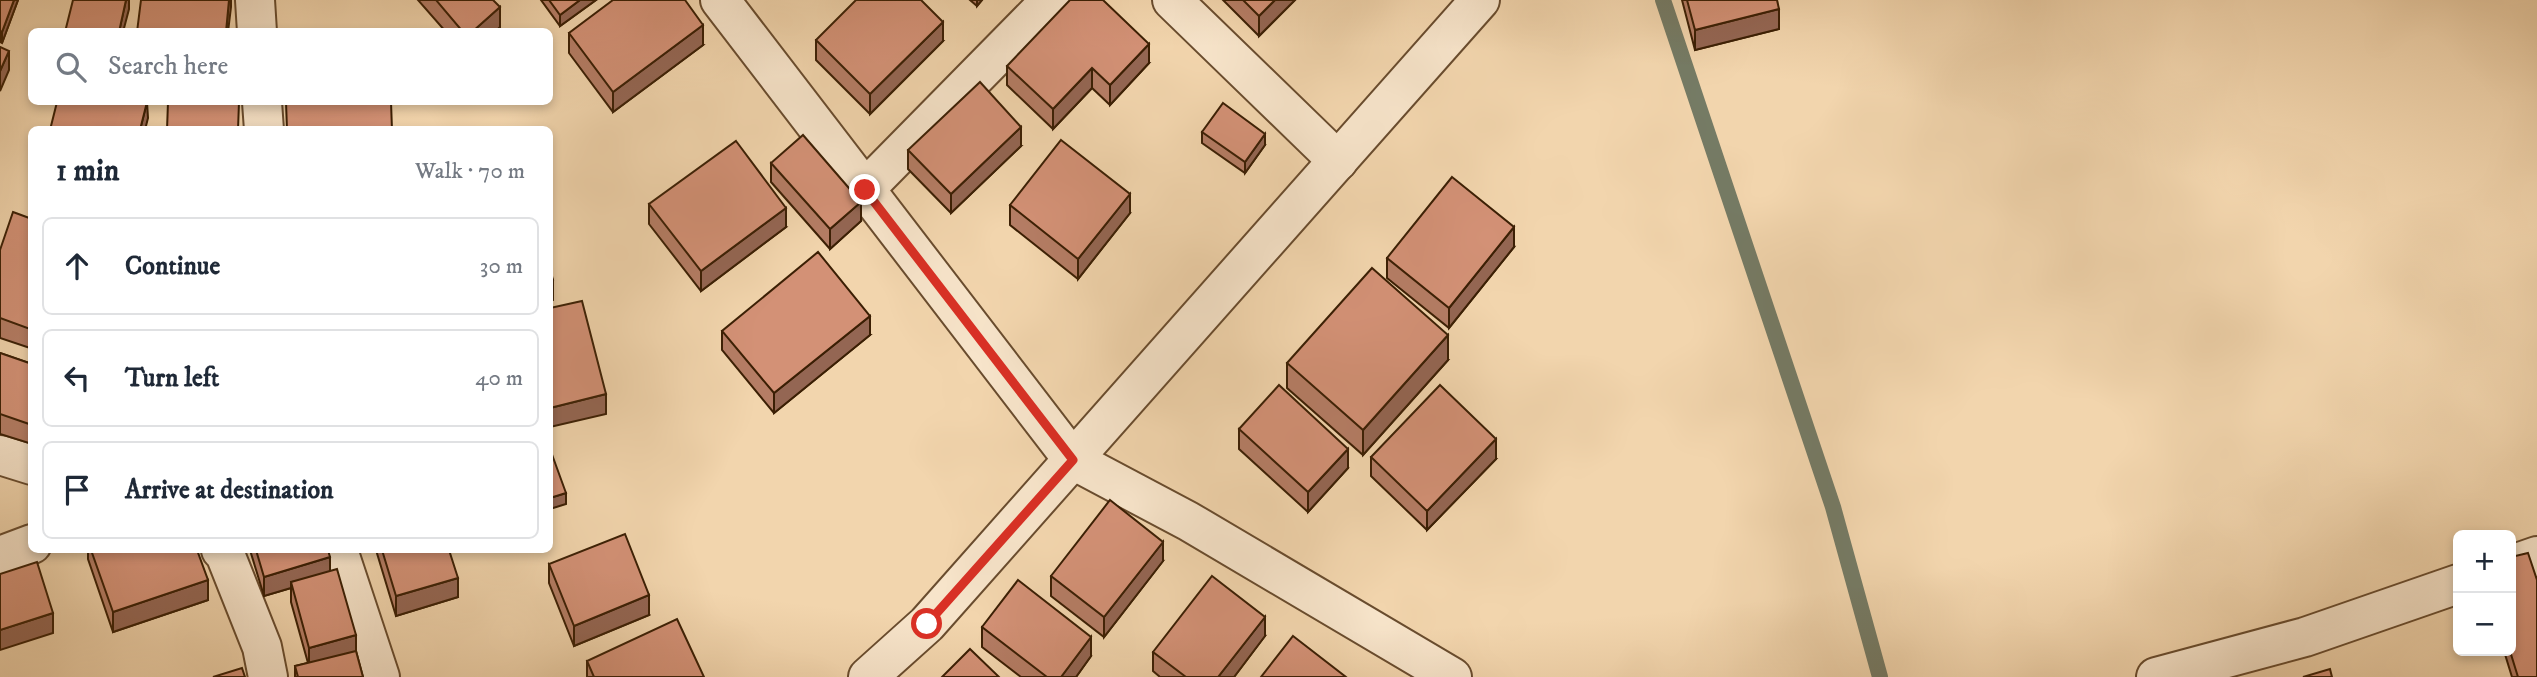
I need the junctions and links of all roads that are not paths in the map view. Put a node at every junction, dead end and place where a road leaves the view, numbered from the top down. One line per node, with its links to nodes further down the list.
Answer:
1 (255, 0): 6 (street)
2 (720, 0): 10 (street)
3 (1051, 0): 10 (street)
4 (1172, 0): 9 (street)
5 (1480, 0): 9 (street)
6 (257, 28)
7 (262, 105): 8 (street)
8 (264, 126)
9 (1338, 161): 12 (street)
10 (865, 190): 12 (street)
11 (0, 455): 13 (street)
12 (1073, 460): 23 (street); 24 (street)
13 (28, 464)
14 (28, 546): 17 (street)
15 (224, 553): 21 (street)
16 (339, 553): 22 (street)
17 (0, 556)
18 (2537, 556): 19 (street)
19 (2516, 563)
20 (2453, 586): 25 (street)
21 (268, 677)
22 (380, 677)
23 (868, 677)
24 (1452, 677)
25 (2156, 677)

